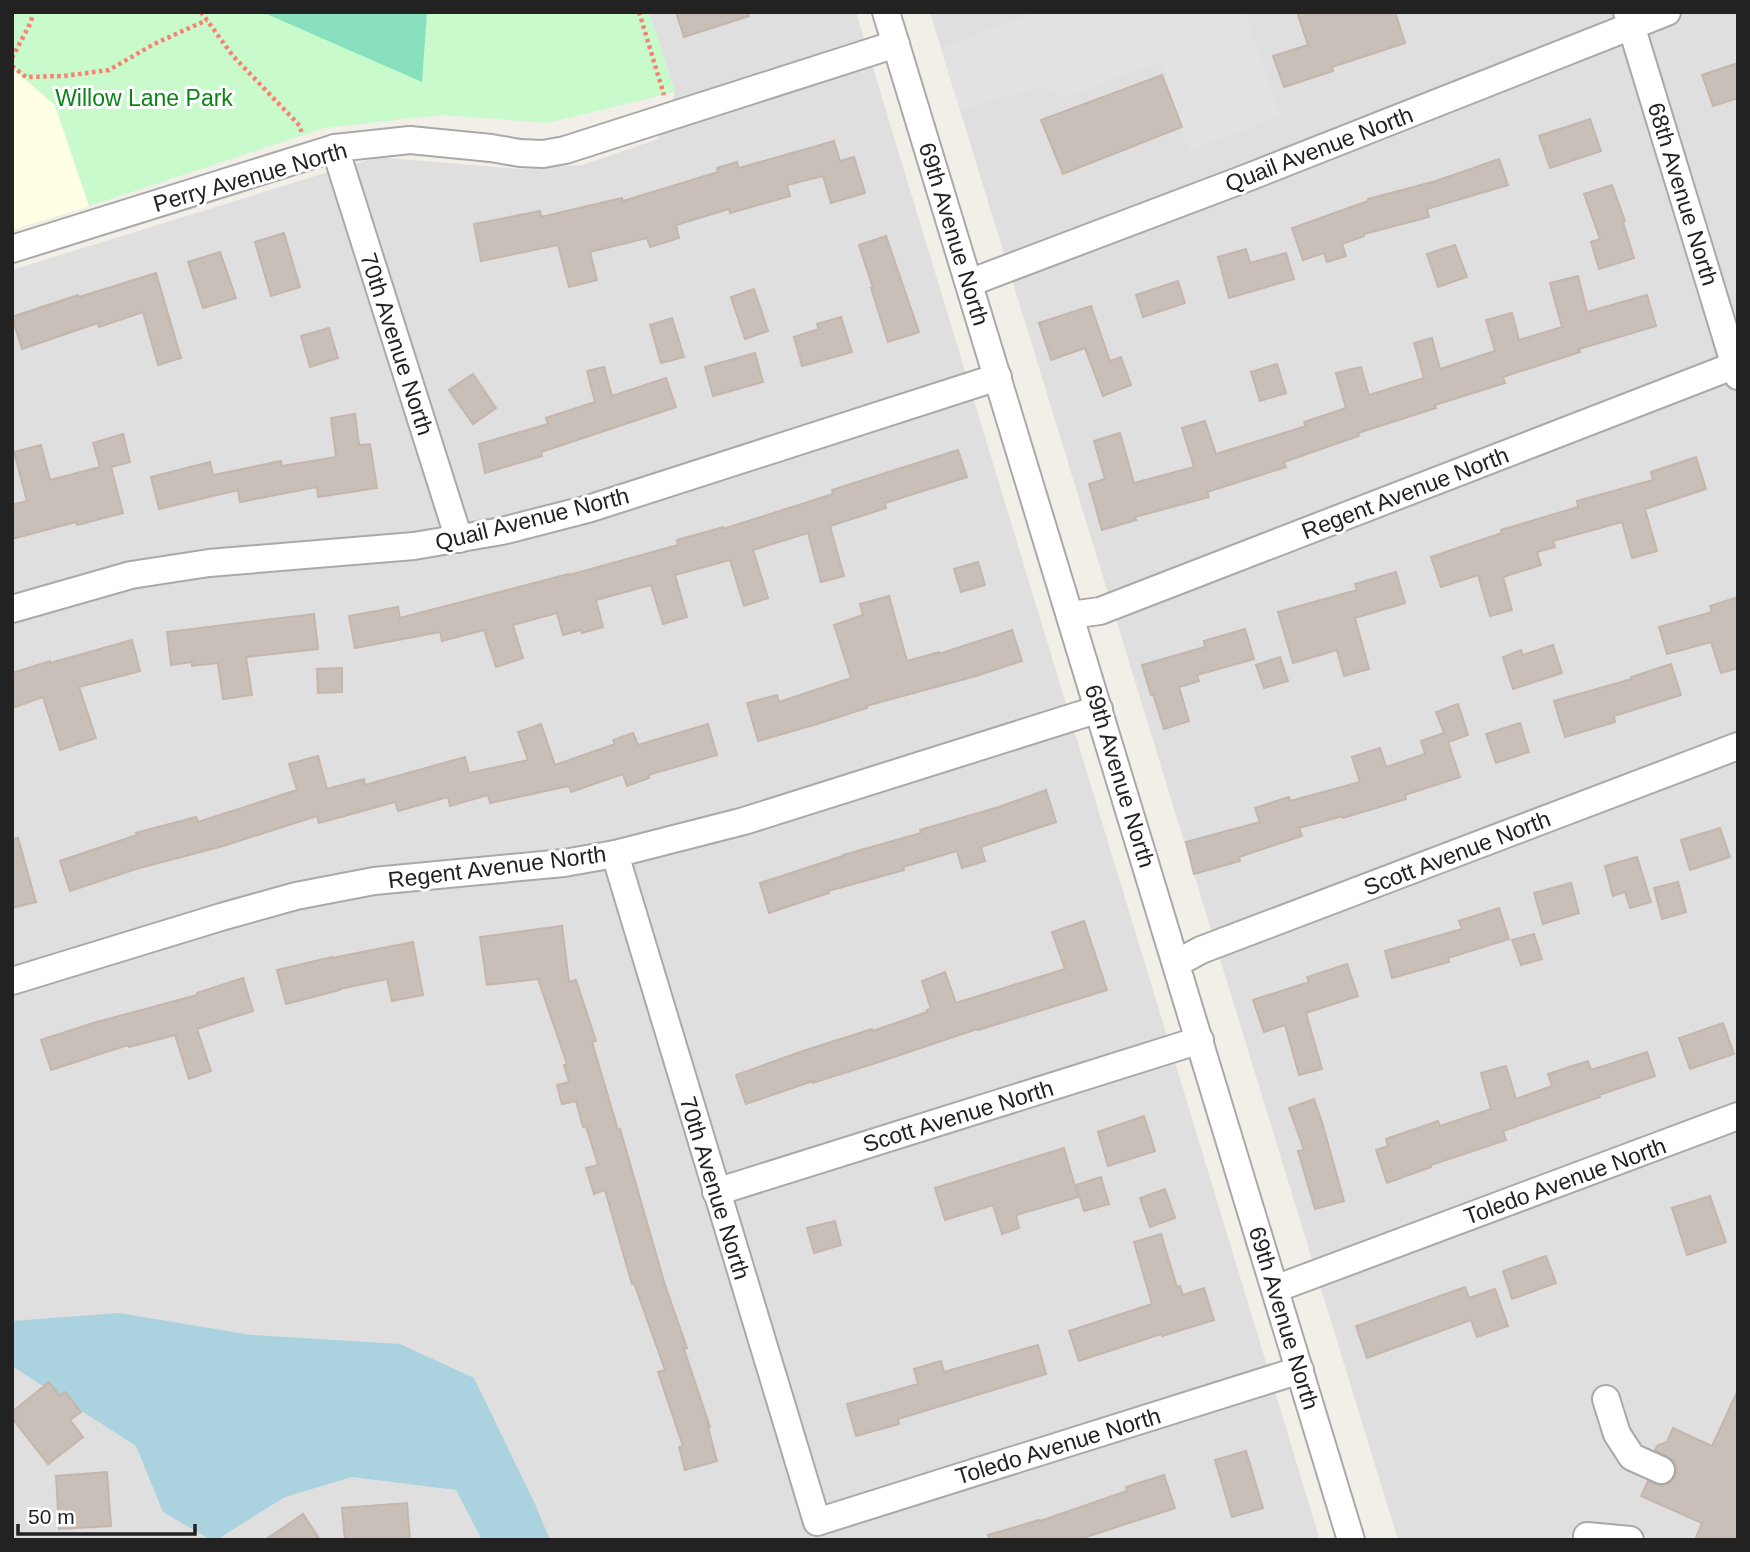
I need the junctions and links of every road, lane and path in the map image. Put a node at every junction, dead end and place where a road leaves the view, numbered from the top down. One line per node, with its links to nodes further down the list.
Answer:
1 (33, 12): 9 (path)
2 (201, 12): 7 (path)
3 (639, 12): 11 (path)
4 (886, 12): 8 (street, 69th Avenue North)
5 (1667, 12): 6 (street, Quail Avenue North)
6 (1629, 19): 15 (street, Quail Avenue North); 16 (street, 68th Avenue North)
7 (207, 20): 10 (path); 13 (path)
8 (896, 44): 11 (street, Perry Avenue North); 15 (street, 69th Avenue North)
9 (12, 58)
10 (12, 66)
11 (671, 116): 12 (street, Perry Avenue North)
12 (335, 148): 13 (street, Perry Avenue North); 18 (street, 70th Avenue North)
13 (307, 157): 14 (street, Perry Avenue North)
14 (12, 249)
15 (969, 283): 17 (street, 69th Avenue North)
16 (1737, 368): 20 (street, Regent Avenue North)
17 (998, 377): 18 (street, Quail Avenue North); 20 (street, 69th Avenue North)
18 (459, 540): 19 (street, Quail Avenue North)
19 (12, 609)
20 (1070, 615): 21 (street, 69th Avenue North)
21 (1099, 709): 23 (street, Regent Avenue North); 24 (street, 69th Avenue North)
22 (1738, 746): 24 (street, Scott Avenue North)
23 (615, 854): 25 (street, Regent Avenue North); 28 (street, 70th Avenue North)
24 (1177, 963): 26 (street, 69th Avenue North)
25 (12, 981)
26 (1200, 1040): 28 (street, Scott Avenue North); 29 (street, 69th Avenue North)
27 (1738, 1116): 29 (street, Toledo Avenue North)
28 (716, 1192): 33 (street, 70th Avenue North)
29 (1275, 1289): 30 (street, 69th Avenue North)
30 (1300, 1370): 33 (street, Toledo Avenue North); 35 (street, 69th Avenue North)
31 (1606, 1399): 32 (street)
32 (1661, 1470)
33 (817, 1522)
34 (1587, 1536): 36 (street)
35 (1352, 1540)
36 (1630, 1540)

